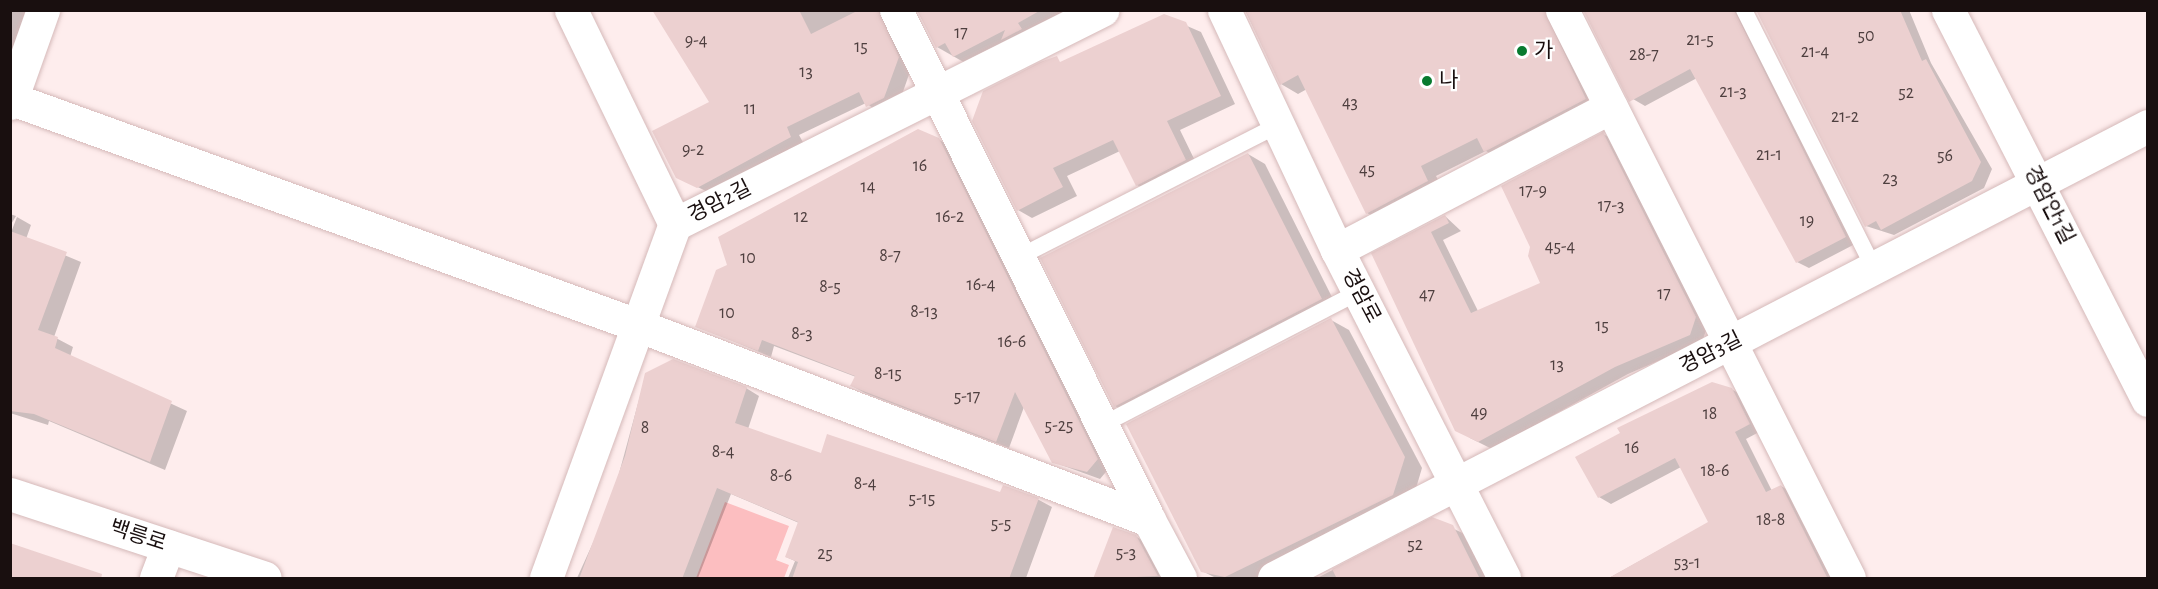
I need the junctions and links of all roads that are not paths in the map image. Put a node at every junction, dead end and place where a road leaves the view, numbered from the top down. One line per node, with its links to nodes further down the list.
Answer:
1 (43, 10): 10 (street)
2 (571, 10): 15 (street)
3 (896, 10): 9 (street)
4 (1102, 10): 9 (street, 경암2길)
5 (1224, 10): 12 (street, 경암로)
6 (1562, 10): 11 (street)
7 (1744, 10): 18 (lane)
8 (1948, 10): 14 (street, 경암안1길)
9 (937, 93): 15 (street, 경암2길); 17 (street)
10 (11, 101): 20 (street)
11 (1611, 107): 16 (street); 21 (street)
12 (1278, 125): 16 (street, 경암로); 17 (lane)
13 (2148, 126): 14 (street, 경암3길)
14 (2038, 183): 18 (street, 경암3길); 22 (street, 경암안1길)
15 (675, 224): 20 (street, 경암2길)
16 (1337, 250): 19 (street, 경암로)
17 (1018, 257): 23 (street)
18 (1872, 267): 21 (street, 경암3길)
19 (1359, 292): 23 (lane); 24 (street, 경암로)
20 (637, 325): 26 (street); 30 (street, 경암2길)
21 (1730, 343): 24 (street, 경암3길); 34 (street)
22 (2148, 400)
23 (1102, 425): 26 (street)
24 (1458, 480): 32 (street, 경암3길); 33 (street, 경암로)
25 (10, 495): 27 (street, 백릉로)
26 (1149, 520): 31 (street)
27 (168, 546): 28 (street); 29 (street, 백릉로)
28 (156, 579)
29 (265, 579)
30 (546, 579)
31 (1180, 579)
32 (1274, 579)
33 (1504, 579)
34 (1848, 579)

